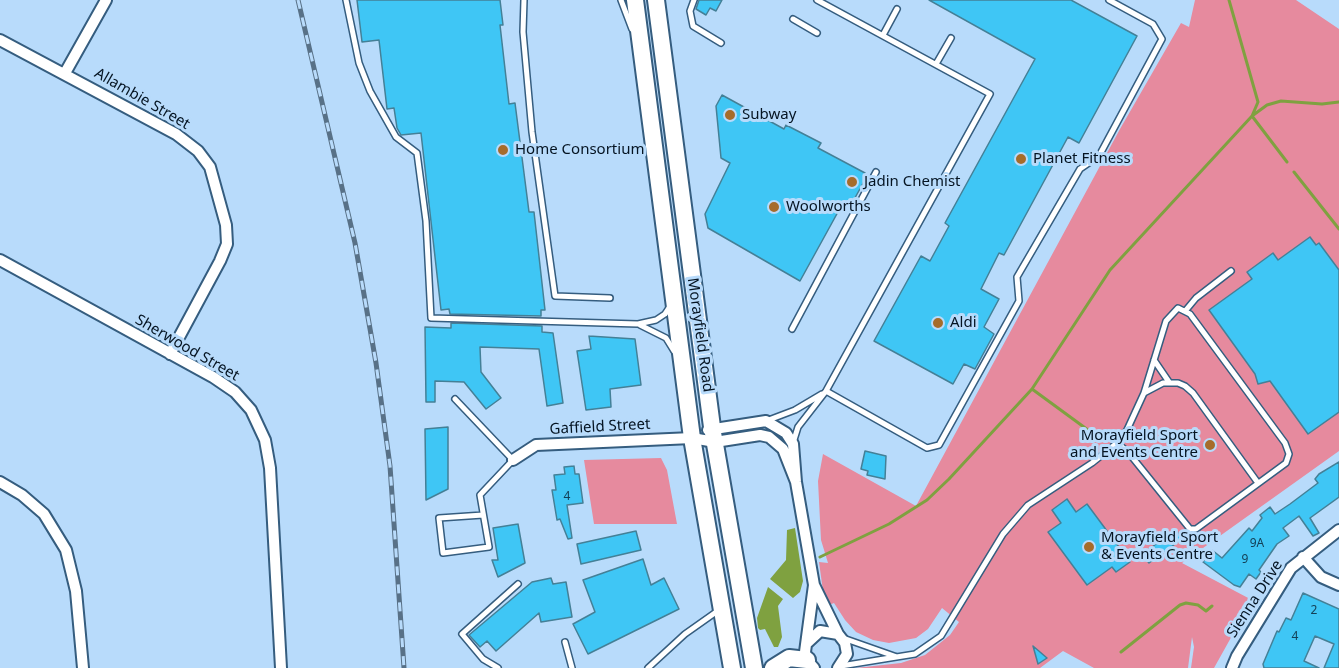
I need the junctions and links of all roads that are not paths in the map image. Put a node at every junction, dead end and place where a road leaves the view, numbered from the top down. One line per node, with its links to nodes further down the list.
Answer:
1 (106, 0): 19 (street)
2 (346, 0): 26 (lane)
3 (524, 0): 23 (lane)
4 (621, 0): 17 (lane)
5 (635, 0): 17 (main road, Morayfield Road)
6 (656, 0): 36 (main road, Morayfield Road)
7 (694, 0): 16 (lane)
8 (817, 0): 13 (lane)
9 (1109, 0): 32 (lane)
10 (897, 9): 13 (lane)
11 (793, 19): 12 (lane)
12 (818, 33)
13 (883, 35): 18 (lane)
14 (951, 38): 18 (lane)
15 (0, 40): 19 (street, Allambie Street)
16 (721, 43)
17 (642, 49): 24 (main road, Morayfield Road)
18 (936, 64): 32 (lane)
19 (65, 73): 28 (street, Allambie Street)
20 (876, 172): 27 (lane)
21 (0, 260): 28 (street, Sherwood Street)
22 (1231, 271): 25 (lane)
23 (610, 298)
24 (673, 298): 26 (lane); 30 (main road, Morayfield Road)
25 (1186, 310): 29 (lane); 43 (lane)
26 (638, 324): 30 (lane)
27 (792, 329)
28 (170, 354): 58 (street, Sherwood Street)
29 (1154, 360): 31 (lane); 33 (lane)
30 (683, 371): 37 (main road, Morayfield Road)
31 (1169, 382): 33 (lane); 43 (lane)
32 (826, 391): 35 (lane); 39 (lane)
33 (1144, 393): 38 (lane)
34 (455, 399): 40 (lane)
35 (766, 421): 36 (street); 39 (street)
36 (714, 435): 37 (street); 42 (street); 64 (main road, Morayfield Road)
37 (692, 438): 40 (street, Gaffield Street); 50 (main road, Morayfield Road)
38 (1117, 443): 43 (lane); 54 (lane)
39 (793, 444): 42 (street)
40 (513, 460): 44 (lane)
41 (0, 482): 57 (street)
42 (796, 482): 48 (street)
43 (1258, 483)
44 (483, 514): 44 (lane)
45 (1339, 530): 46 (street, Sienna Drive)
46 (1303, 557): 49 (street); 66 (street, Sienna Drive)
47 (518, 584): 55 (lane)
48 (814, 585): 51 (street); 53 (street)
49 (1339, 585)
50 (722, 607): 62 (lane); 63 (main road, Morayfield Road)
51 (840, 636): 53 (street); 54 (lane); 56 (street)
52 (565, 642): 61 (lane)
53 (809, 657): 65 (main road)
54 (900, 658): 56 (lane)
55 (483, 659): 59 (lane); 60 (lane)
56 (840, 667)
57 (83, 668)
58 (281, 668)
59 (486, 668)
60 (498, 668)
61 (572, 668)
62 (648, 668)
63 (732, 668)
64 (754, 668)
65 (773, 668)
66 (1232, 668)

